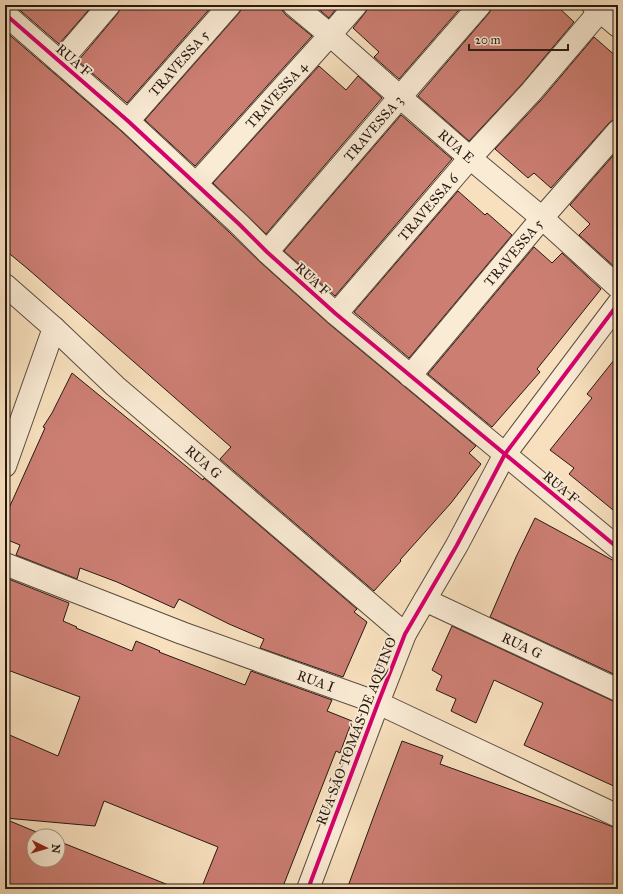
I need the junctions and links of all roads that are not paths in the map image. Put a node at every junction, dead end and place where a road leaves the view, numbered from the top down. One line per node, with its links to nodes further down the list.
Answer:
1 (109, 5): 10 (street)
2 (230, 5): 12 (street, TRAVESSA 5)
3 (294, 5): 9 (street, RUA E)
4 (356, 5): 9 (street, TRAVESSA 4)
5 (480, 5): 11 (street, TRAVESSA 3)
6 (596, 8): 8 (street); 14 (street, TRAVESSA 6)
7 (5, 14): 10 (street, RUA F)
8 (618, 26)
9 (330, 35): 11 (street, RUA E); 15 (street, TRAVESSA 4)
10 (60, 62): 12 (street, RUA F)
11 (400, 98): 14 (street, RUA E); 17 (street, TRAVESSA 3)
12 (128, 120): 15 (street, RUA F)
13 (618, 131): 16 (street, TRAVESSA 5)
14 (470, 158): 16 (street, RUA E); 21 (street, TRAVESSA 6)
15 (196, 184): 17 (street, RUA F)
16 (542, 218): 19 (street, RUA E); 23 (street, TRAVESSA 5)
17 (268, 252): 21 (street, RUA F)
18 (5, 285): 22 (street, RUA G)
19 (618, 287)
20 (618, 304): 24 (street, RUA SÃO TOMÁS DE AQUINO)
21 (336, 314): 23 (street, RUA F)
22 (54, 328): 25 (street); 29 (street, RUA G)
23 (410, 376): 24 (street, RUA F)
24 (504, 454): 26 (street, RUA F); 28 (street, RUA SÃO TOMÁS DE AQUINO)
25 (5, 466)
26 (618, 548)
27 (5, 564): 31 (street, RUA I)
28 (425, 600): 29 (street, RUA SÃO TOMÁS DE AQUINO); 30 (street, RUA G)
29 (405, 634): 31 (street, RUA SÃO TOMÁS DE AQUINO)
30 (618, 690)
31 (378, 703): 32 (street, RUA I); 33 (street, RUA SÃO TOMÁS DE AQUINO)
32 (618, 816)
33 (308, 889)

